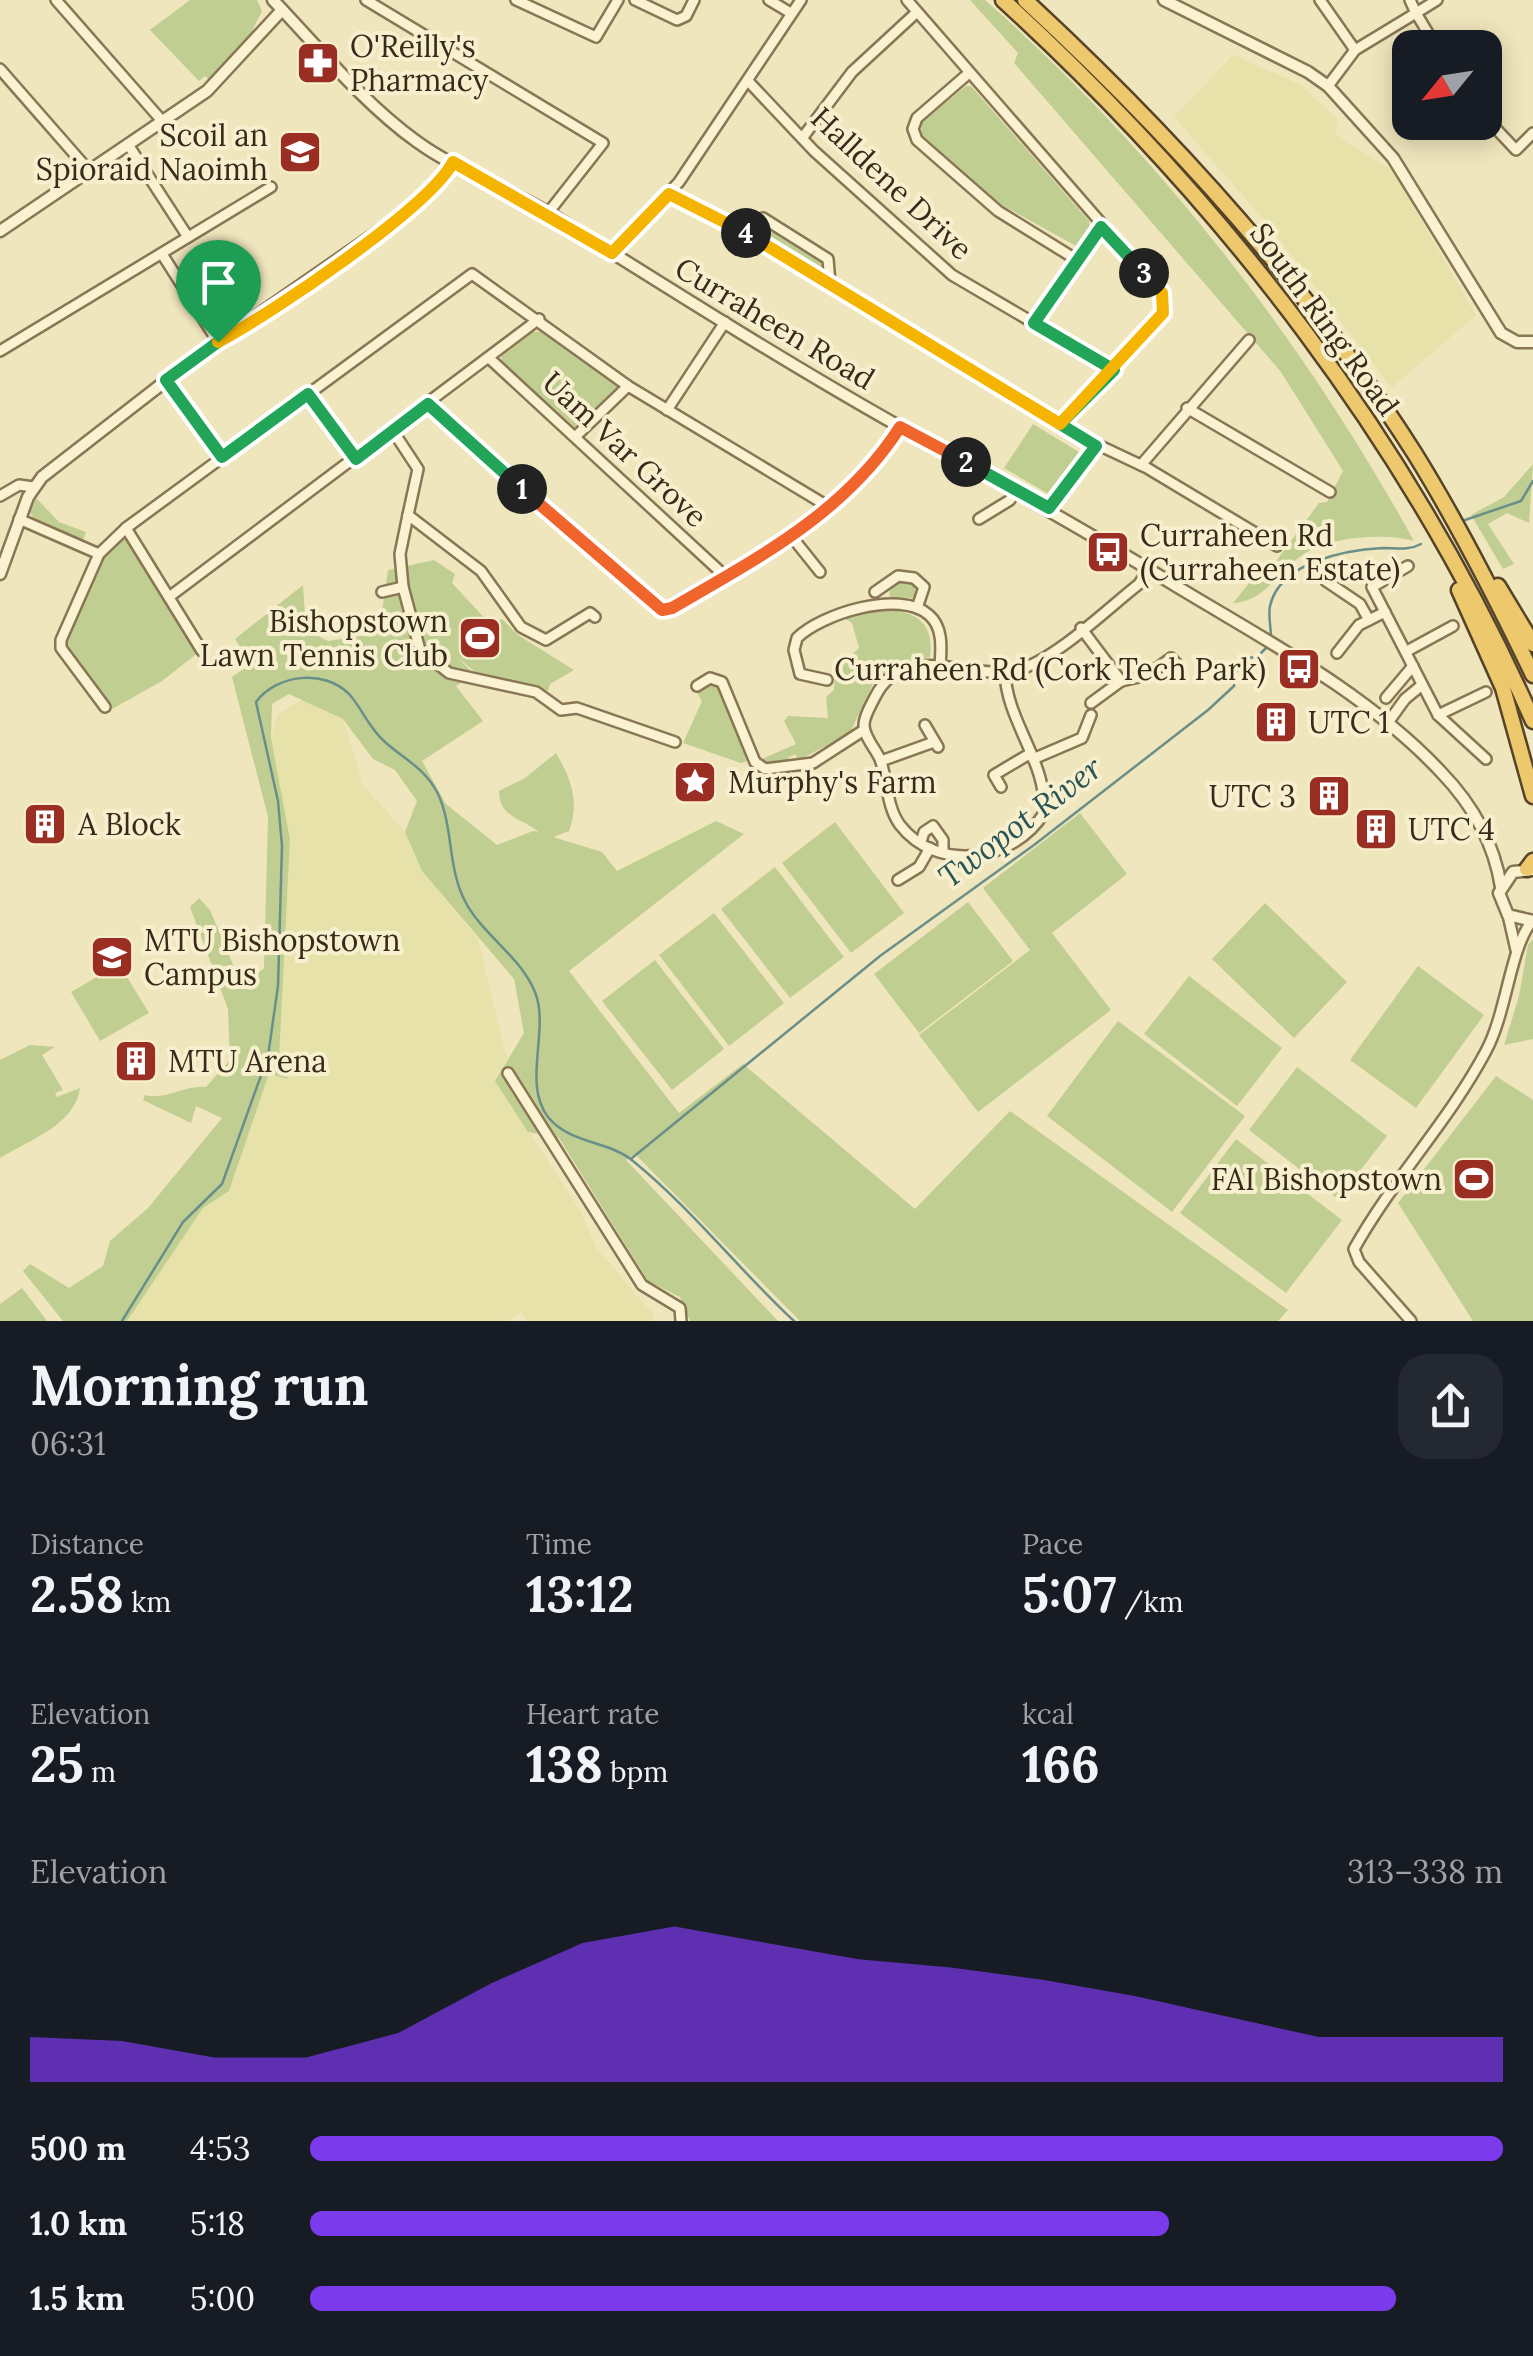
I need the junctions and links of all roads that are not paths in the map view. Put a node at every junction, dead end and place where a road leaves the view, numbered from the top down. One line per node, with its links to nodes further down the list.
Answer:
1 (56, 0): 27 (street)
2 (273, 0): 17 (street, Curraheen Road)
3 (366, 0): 36 (street)
4 (516, 0): 5 (street)
5 (618, 0)
6 (635, 0): 7 (street)
7 (694, 0)
8 (769, 0): 18 (street)
9 (801, 0): 18 (street)
10 (907, 0): 19 (street)
11 (1004, 0): 75 (highway, South Ring Road)
12 (1026, 0): 65 (highway, South Ring Road)
13 (1164, 0): 26 (street)
14 (1320, 0): 22 (street)
15 (1410, 0): 20 (street)
16 (1437, 0): 20 (street)
17 (282, 10): 27 (street); 32 (street, Curraheen Road)
18 (789, 12): 25 (street)
19 (917, 12): 24 (street); 29 (street)
20 (1416, 13): 21 (street); 22 (street)
21 (1427, 30)
22 (1356, 50): 26 (street)
23 (0, 69): 33 (street)
24 (969, 74): 38 (street); 43 (street)
25 (748, 82): 29 (street, Halldene Drive); 35 (street)
26 (1328, 86): 50 (street)
27 (163, 122): 31 (street)
28 (1533, 132): 30 (street)
29 (802, 137): 47 (street, Halldene Drive)
30 (1502, 140)
31 (129, 146): 33 (street); 40 (street)
32 (453, 162): 36 (street, Curraheen Road); 49 (street)
33 (91, 173): 37 (street)
34 (271, 187): 40 (street)
35 (669, 194): 39 (street); 41 (street)
36 (548, 213): 41 (street, Curraheen Road)
37 (2, 227)
38 (1101, 227): 43 (street); 53 (street)
39 (738, 229): 44 (street); 44 (street)
40 (188, 236): 42 (street)
41 (612, 253): 46 (street, Curraheen Road)
42 (162, 254): 49 (street); 51 (street)
43 (1077, 260): 47 (street)
44 (830, 282): 60 (street)
45 (539, 319): 52 (street); 55 (street); 56 (street)
46 (725, 322): 59 (street); 61 (street, Curraheen Road)
47 (1034, 323): 53 (street, Halldene Drive)
48 (1249, 340): 58 (street)
49 (218, 342): 54 (street)
50 (1533, 342)
51 (0, 351)
52 (489, 358): 57 (street); 63 (street, Uam Var Grove)
53 (1114, 370): 60 (street)
54 (166, 380): 66 (street); 69 (street)
55 (628, 386): 59 (street); 63 (street)
56 (308, 394): 66 (street); 67 (street)
57 (428, 404): 62 (street); 87 (street)
58 (1187, 408): 68 (street); 71 (street)
59 (667, 410): 73 (street)
60 (1060, 424): 64 (street)
61 (900, 427): 70 (street, Curraheen Road); 73 (street)
62 (393, 431): 67 (street); 76 (street)
63 (576, 436): 87 (street, Uam Var Grove)
64 (1096, 446): 68 (street); 74 (street)
65 (1414, 454): 99 (highway); 107 (highway, South Ring Road)
66 (222, 457): 79 (street)
67 (356, 459): 92 (street)
68 (1141, 465): 81 (street)
69 (33, 486): 72 (street); 77 (street)
70 (1016, 490): 74 (street, Curraheen Road); 78 (street)
71 (1330, 492)
72 (0, 496)
73 (829, 507): 80 (street)
74 (1049, 508): 84 (street, Curraheen Road)
75 (1419, 508): 116 (highway, South Ring Road); 125 (highway)
76 (408, 516): 89 (street); 95 (street)
77 (19, 519): 82 (street); 86 (street)
78 (979, 519)
79 (126, 528): 82 (street); 92 (street)
80 (792, 537): 85 (street); 87 (street)
81 (1278, 546)
82 (99, 554): 114 (street)
83 (1408, 566): 94 (street)
84 (1149, 568): 98 (street); 118 (street, Curraheen Road)
85 (820, 572)
86 (0, 574)
87 (726, 576)
88 (1326, 580): 96 (street)
89 (403, 588): 90 (street); 120 (street)
90 (382, 592)
91 (875, 592): 93 (street)
92 (170, 598): 100 (street)
93 (917, 608): 105 (street); 108 (street)
94 (1385, 612): 96 (street); 101 (street)
95 (596, 617)
96 (1369, 620): 102 (street)
97 (1453, 626): 101 (street)
98 (1081, 628): 106 (street); 109 (street)
99 (1533, 644)
100 (202, 651)
101 (1407, 651): 104 (street)
102 (1337, 653)
103 (1176, 664): 109 (street)
104 (1413, 666): 110 (street); 113 (street)
105 (940, 667): 106 (street); 119 (street)
106 (1004, 672): 121 (street)
107 (1533, 675)
108 (826, 680)
109 (1121, 681): 121 (street)
110 (1422, 685): 115 (street); 118 (street)
111 (697, 686): 119 (street)
112 (1486, 692): 115 (street)
113 (1386, 698)
114 (105, 708)
115 (1438, 716): 122 (street)
116 (1533, 721)
117 (926, 724): 123 (street)
118 (1386, 724): 128 (street, Curraheen Road)
119 (864, 730): 123 (street)
120 (675, 742)
121 (1032, 756): 124 (street); 127 (street)
122 (1486, 759)
123 (881, 761): 126 (street)
124 (1001, 787)
125 (1533, 796)
126 (926, 845): 127 (street); 127 (street); 130 (street)
127 (943, 851)
128 (1494, 854): 129 (street, Curraheen Road); 131 (street, Curraheen Road)
129 (1526, 868): 131 (street, Curraheen Road)
130 (898, 880)
131 (1500, 887): 132 (street, Curraheen Road)
132 (1508, 915): 133 (street); 134 (street)
133 (1532, 921): 134 (street)
134 (1516, 952): 137 (street)
135 (508, 1074): 136 (street)
136 (681, 1321)
137 (1411, 1321)

